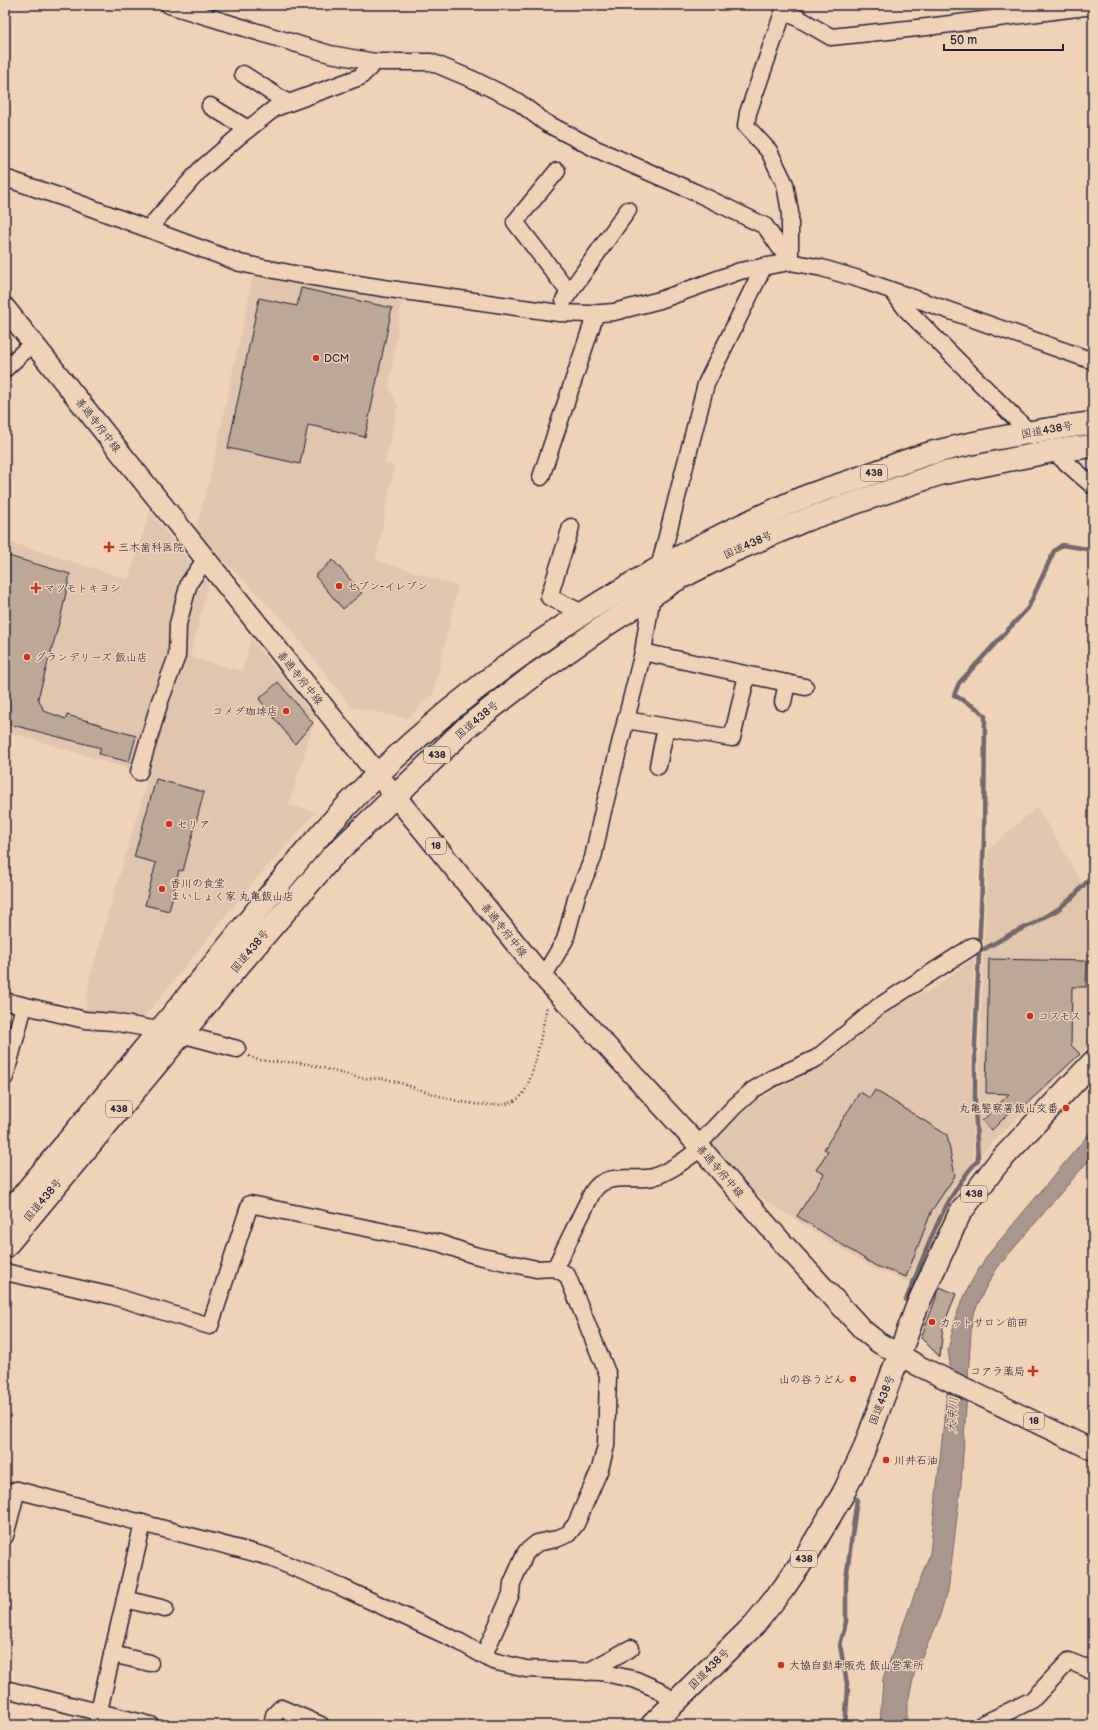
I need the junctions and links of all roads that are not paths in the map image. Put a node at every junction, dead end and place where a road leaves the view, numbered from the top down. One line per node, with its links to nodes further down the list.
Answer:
1 (169, 5): 4 (street)
2 (1093, 6): 3 (street)
3 (784, 7): 13 (street)
4 (375, 62): 6 (street); 13 (street)
5 (243, 74): 6 (street)
6 (288, 103): 8 (street)
7 (210, 106): 8 (street)
8 (248, 129): 12 (street)
9 (557, 171): 15 (street)
10 (5, 178): 12 (street)
11 (628, 210): 15 (street)
12 (148, 229): 18 (street)
13 (790, 262): 14 (street); 16 (street)
14 (764, 266): 19 (street); 31 (street)
15 (569, 292): 18 (street)
16 (893, 292): 21 (street); 24 (street)
17 (5, 308): 20 (main road, 善通寺府中線 / 18)
18 (554, 313): 19 (street)
19 (596, 313): 27 (street)
20 (33, 343): 22 (street); 30 (main road, 善通寺府中線 / 18)
21 (1093, 362)
22 (5, 368)
23 (1093, 423): 24 (highway, 国道438号 / 438)
24 (1030, 433): 31 (highway, 国道438号 / 438)
25 (1093, 446): 26 (highway, 国道438号 / 438)
26 (1053, 451): 28 (street); 32 (highway, 国道438号 / 438)
27 (541, 476)
28 (1093, 486)
29 (571, 527): 33 (street)
30 (205, 560): 42 (street); 43 (main road, 善通寺府中線 / 18)
31 (659, 568): 32 (street); 33 (highway, 国道438号 / 438)
32 (652, 595): 34 (street); 44 (highway, 国道438号 / 438)
33 (583, 613): 43 (highway, 国道438号 / 438)
34 (643, 652): 35 (street); 39 (street)
35 (747, 675): 36 (street); 40 (street)
36 (787, 683): 37 (street); 38 (street)
37 (805, 687)
38 (784, 702)
39 (626, 720): 40 (street); 46 (street)
40 (666, 727): 41 (street)
41 (658, 766)
42 (139, 772)
43 (378, 775): 44 (main road, 善通寺府中線 / 18); 49 (highway, 国道438号 / 438)
44 (395, 796): 46 (main road, 善通寺府中線 / 18); 50 (highway, 国道438号 / 438)
45 (973, 946): 54 (street)
46 (547, 982): 54 (main road, 善通寺府中線 / 18)
47 (5, 1001): 48 (street)
48 (24, 1006): 49 (street); 53 (street)
49 (159, 1030): 50 (street); 55 (highway, 国道438号 / 438)
50 (181, 1034): 51 (street); 56 (highway, 国道438号 / 438)
51 (237, 1049)
52 (1093, 1062): 59 (highway, 国道438号 / 438)
53 (6, 1068)
54 (699, 1146): 57 (street); 59 (main road, 善通寺府中線 / 18)
55 (5, 1217)
56 (5, 1246)
57 (555, 1268): 58 (street); 68 (street)
58 (5, 1272)
59 (899, 1354): 60 (main road, 善通寺府中線 / 18); 73 (highway, 国道438号 / 438)
60 (1093, 1450)
61 (11, 1492): 62 (street); 63 (street)
62 (143, 1523): 64 (street); 68 (street)
63 (5, 1536)
64 (125, 1599): 65 (street); 67 (street)
65 (165, 1609)
66 (632, 1648): 71 (street)
67 (112, 1654): 69 (street); 74 (street)
68 (484, 1656): 71 (street)
69 (150, 1663)
70 (1093, 1671): 79 (street)
71 (587, 1672): 73 (street)
72 (5, 1689): 74 (street)
73 (675, 1703): 78 (highway, 国道438号 / 438)
74 (98, 1719): 75 (street)
75 (151, 1725)
76 (272, 1725): 77 (street)
77 (321, 1725)
78 (652, 1725)
79 (981, 1725)

